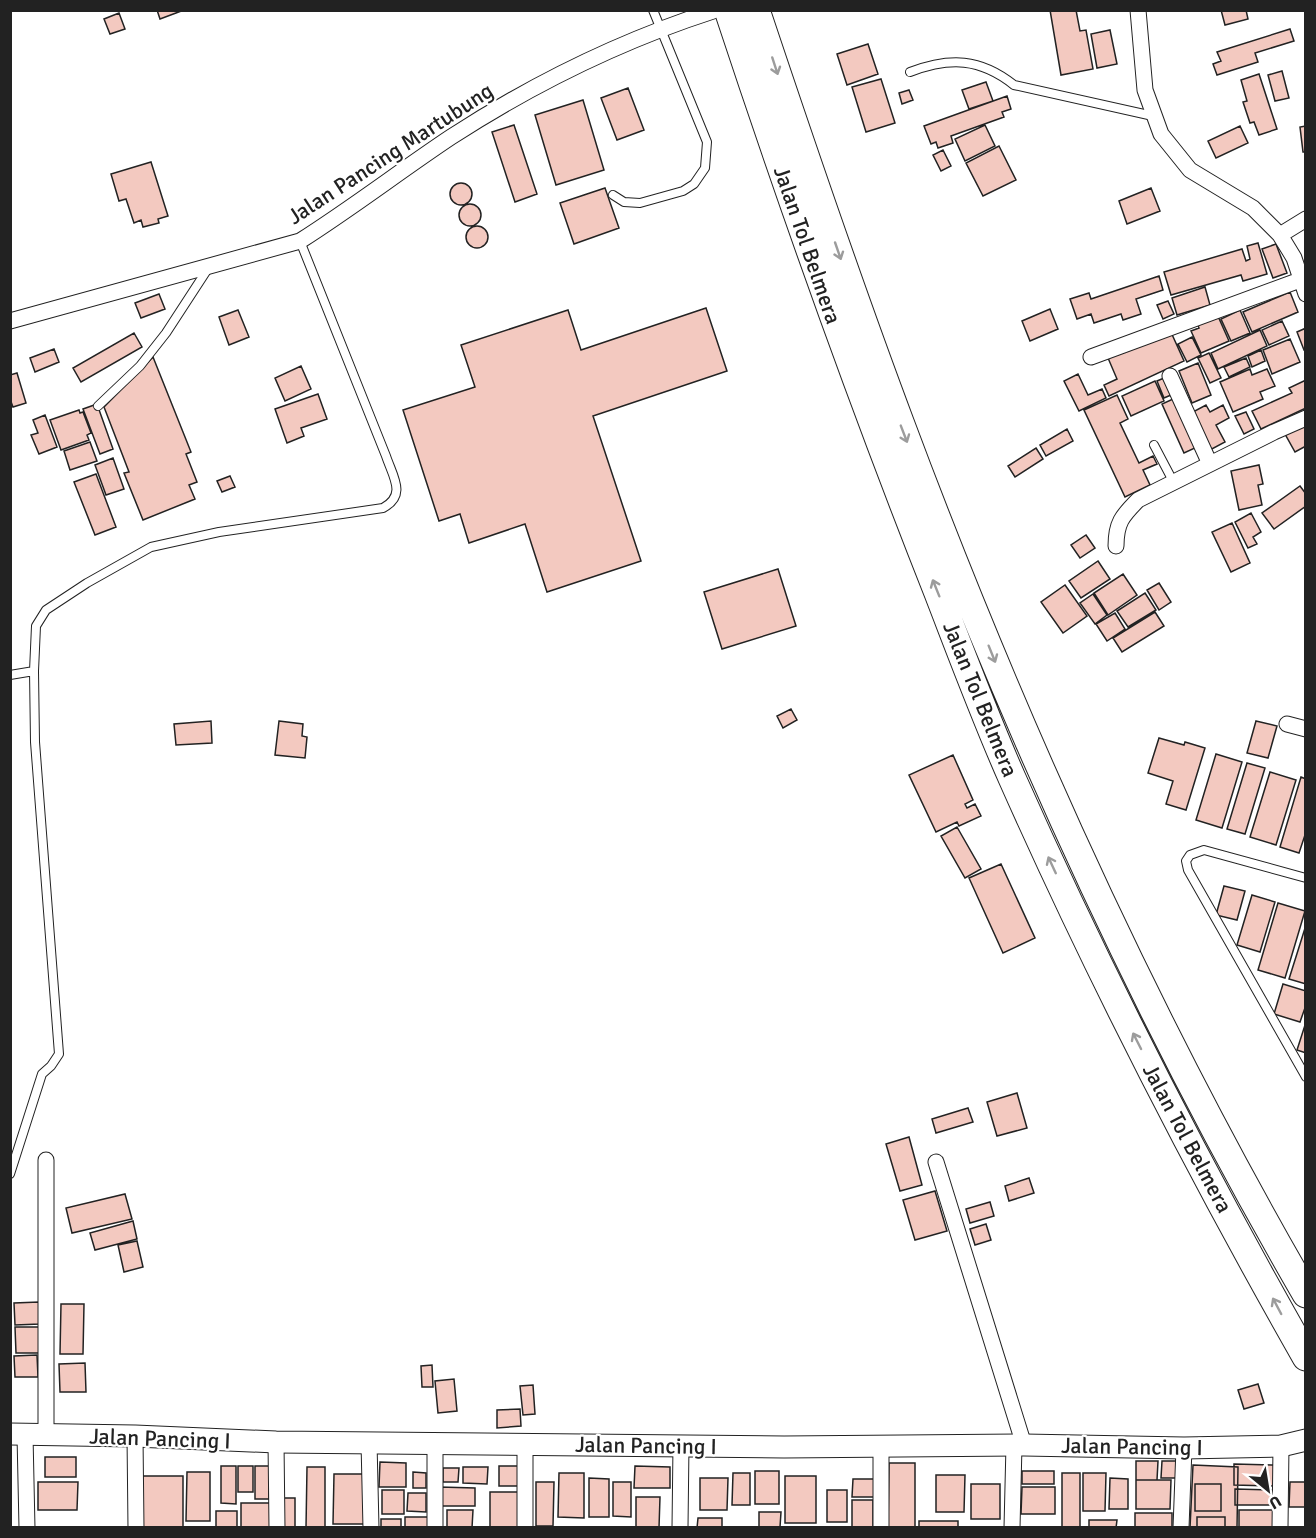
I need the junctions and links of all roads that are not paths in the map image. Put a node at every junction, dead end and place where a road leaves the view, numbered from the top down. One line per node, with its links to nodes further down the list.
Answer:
1 (653, 10): 7 (lane)
2 (728, 10): 35 (highway, Jalan Tol Belmera, one-way to 2)
3 (756, 10): 34 (highway, Jalan Tol Belmera, one-way to 34)
4 (1138, 10): 9 (street)
5 (714, 11): 6 (street, Jalan Pancing Martubung)
6 (682, 16): 7 (street, Jalan Pancing Martubung)
7 (660, 30): 10 (lane); 13 (street, Jalan Pancing Martubung)
8 (910, 72): 9 (lane)
9 (1153, 116): 12 (street)
10 (613, 195)
11 (1305, 219): 12 (street)
12 (1280, 235): 15 (street)
13 (300, 241): 14 (street, Jalan Pancing Martubung); 25 (lane)
14 (210, 266): 16 (street, Jalan Pancing Martubung); 19 (lane)
15 (1303, 287): 17 (street)
16 (10, 321)
17 (1092, 357)
18 (1170, 376): 22 (street)
19 (98, 406)
20 (1305, 418): 22 (street)
21 (1154, 445): 23 (lane)
22 (1210, 465): 23 (street)
23 (1174, 483): 24 (street)
24 (1116, 546)
25 (33, 671): 26 (lane); 33 (lane)
26 (10, 675)
27 (1287, 724): 28 (street)
28 (1305, 729)
29 (1305, 878): 30 (lane)
30 (1305, 1077)
31 (46, 1160): 36 (street)
32 (936, 1162): 44 (street)
33 (10, 1174)
34 (1305, 1294)
35 (1305, 1357)
36 (27, 1435): 37 (main road, Jalan Pancing I); 49 (street)
37 (135, 1436): 39 (main road, Jalan Pancing I); 50 (street)
38 (1305, 1440): 45 (main road, Jalan Pancing I)
39 (276, 1442): 40 (main road, Jalan Pancing I); 51 (street)
40 (369, 1442): 41 (main road, Jalan Pancing I); 52 (street)
41 (435, 1443): 42 (main road, Jalan Pancing I); 53 (street)
42 (525, 1444): 43 (main road, Jalan Pancing I); 54 (street)
43 (681, 1445): 46 (main road, Jalan Pancing I); 55 (street)
44 (1019, 1445): 46 (main road, Jalan Pancing I); 47 (main road, Jalan Pancing I); 57 (street)
45 (1281, 1446): 47 (main road, Jalan Pancing I); 48 (main road, Jalan Pancing I); 59 (street)
46 (881, 1448): 56 (street)
47 (1184, 1448): 58 (street)
48 (1305, 1457)
49 (27, 1527)
50 (136, 1527)
51 (278, 1527)
52 (371, 1527)
53 (435, 1527)
54 (525, 1527)
55 (680, 1527)
56 (881, 1527)
57 (1012, 1527)
58 (1181, 1527)
59 (1280, 1527)

